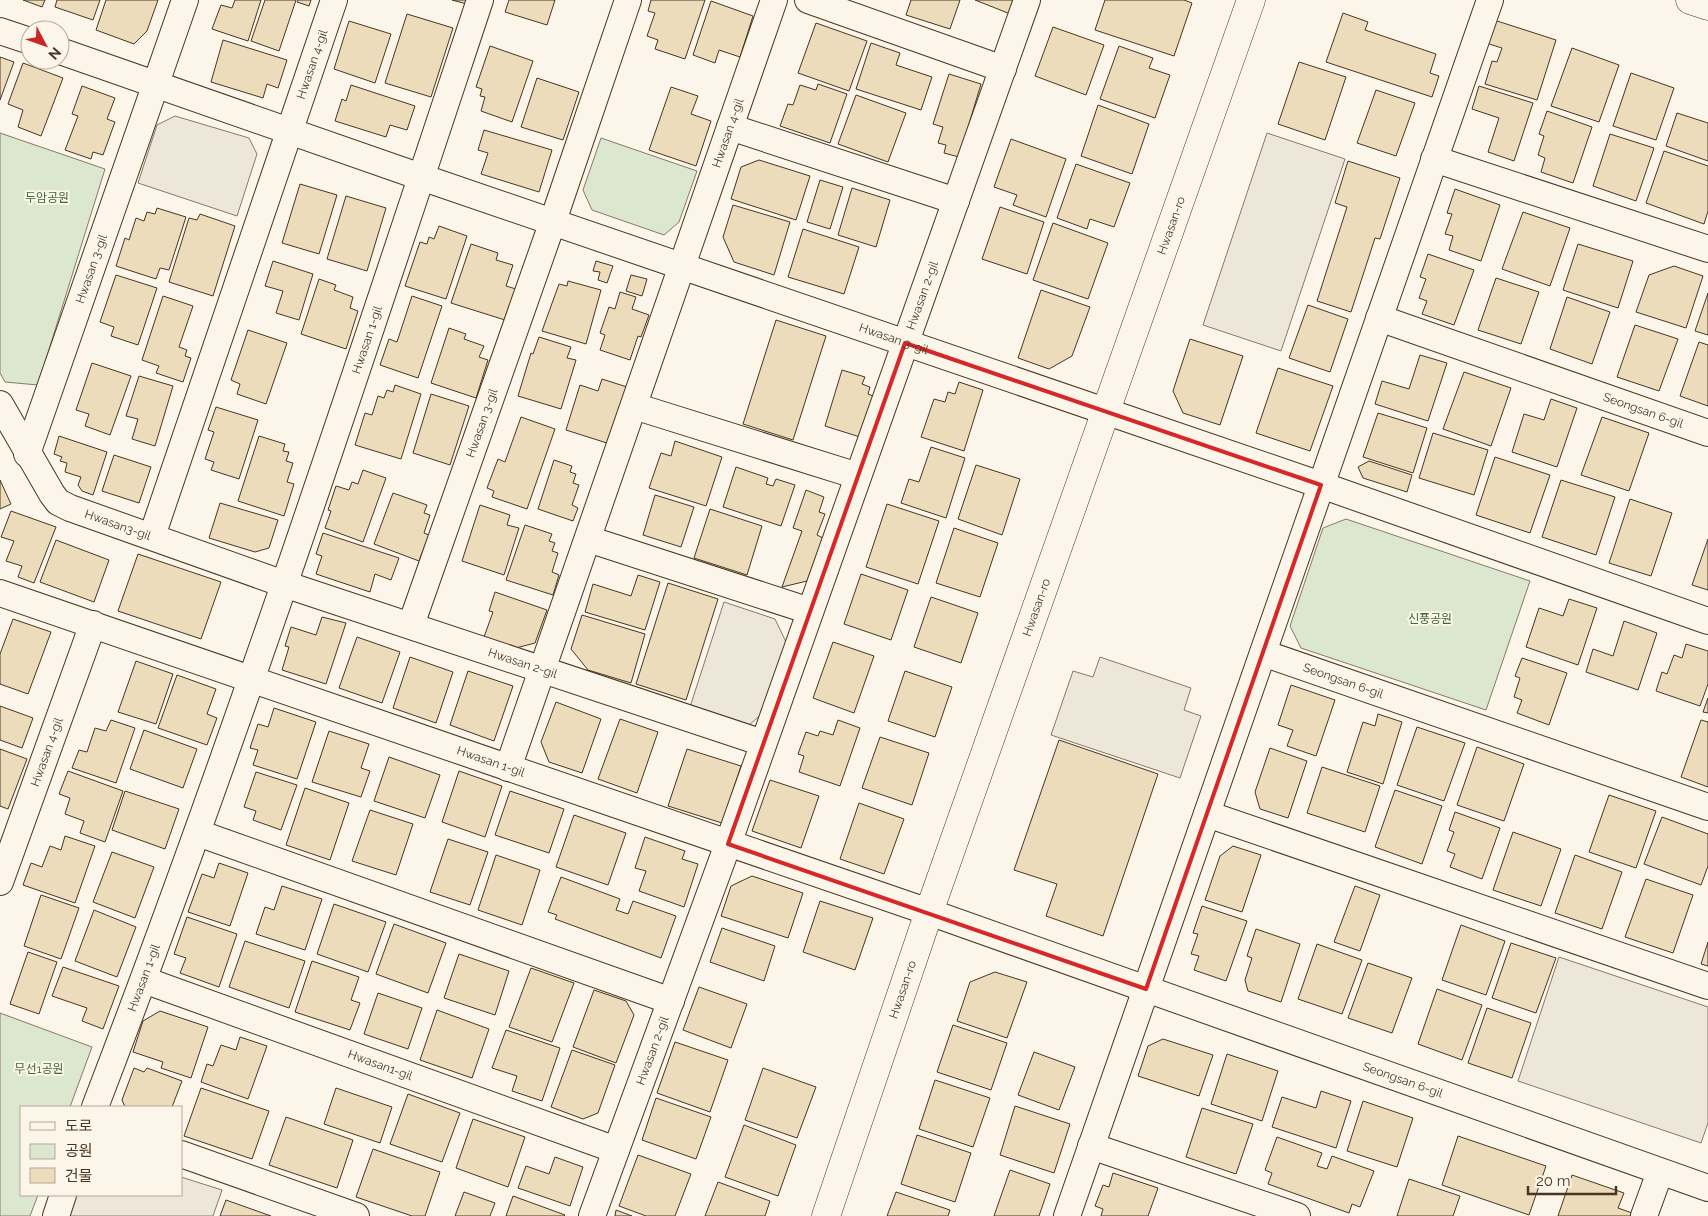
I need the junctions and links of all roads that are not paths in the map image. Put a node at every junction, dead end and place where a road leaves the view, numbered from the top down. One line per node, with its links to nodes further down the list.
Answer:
1 (185, 0): 16 (street)
2 (334, 0): 18 (street, Hwasan 4-gil)
3 (480, 0): 20 (street, Hwasan 1-gil)
4 (628, 0): 22 (street)
5 (774, 0): 17 (street, Hwasan 4-gil)
6 (808, 0): 15 (street)
7 (1027, 0): 15 (street, Hwasan 2-gil)
8 (1251, 0): 29 (street, Hwasan-ro)
9 (1490, 0): 19 (street)
10 (1690, 0): 11 (street)
11 (1708, 6)
12 (0, 30): 13 (street)
13 (20, 37)
14 (70, 54): 16 (street, Hwasan 3-gil)
15 (1003, 69): 21 (street, Hwasan 2-gil)
16 (156, 84): 18 (street, Hwasan 3-gil); 31 (street, Hwasan 3-gil)
17 (730, 127): 21 (street); 24 (street, Hwasan 4-gil)
18 (290, 131): 20 (street, Hwasan 3-gil); 34 (street)
19 (1434, 158): 23 (street); 25 (street)
20 (421, 177): 22 (street, Hwasan 3-gil); 36 (street, Hwasan 1-gil)
21 (956, 201): 26 (street, Hwasan 2-gil)
22 (553, 221): 24 (street, Hwasan 3-gil); 41 (street, Hwasan 3-gil)
23 (1708, 250)
24 (683, 266): 26 (street, Hwasan 3-gil); 28 (street)
25 (1379, 318): 30 (street, Seongsan 6-gil); 33 (street)
26 (905, 343): 29 (street, Hwasan 3-gil); 32 (street, Hwasan 2-gil)
27 (0, 404): 31 (street, Hwasan3-gil)
28 (634, 406): 32 (street); 35 (street)
29 (1106, 411): 33 (street, Hwasan 3-gil); 52 (street, Hwasan-ro)
30 (1708, 434)
31 (27, 454): 34 (street, Hwasan3-gil)
32 (858, 476): 38 (street, Hwasan 2-gil)
33 (1321, 485): 39 (street); 42 (street)
34 (152, 536): 36 (street, Hwasan3-gil)
35 (588, 539): 38 (street); 43 (street)
36 (284, 584): 41 (street, Hwasan 2-gil); 44 (street, Hwasan 1-gil)
37 (0, 593): 40 (street)
38 (810, 611): 45 (street, Hwasan 2-gil)
39 (1708, 621)
40 (93, 624): 44 (street); 51 (street, Hwasan 4-gil)
41 (411, 625): 43 (street, Hwasan 2-gil)
42 (1263, 653): 47 (street, Seongsan 6-gil); 48 (street)
43 (542, 670): 45 (street, Hwasan 2-gil); 46 (street)
44 (252, 679): 46 (street, Hwasan 1-gil); 49 (street, Hwasan 1-gil)
45 (763, 743): 50 (street, Hwasan 2-gil)
46 (508, 768): 50 (street, Hwasan 1-gil)
47 (1708, 806)
48 (1207, 814): 54 (street); 55 (street)
49 (198, 833): 53 (street, Hwasan 1-gil); 56 (street)
50 (728, 844): 52 (street, Hwasan 1-gil); 56 (street, Hwasan 2-gil)
51 (0, 882)
52 (928, 912): 55 (street, Seongsan 6-gil); 67 (street, Hwasan-ro)
53 (144, 980): 57 (street, Hwasan 1-gil); 59 (street, Hwasan1-gil)
54 (1708, 986)
55 (1146, 988): 58 (street); 61 (street, Seongsan 6-gil)
56 (671, 1000): 59 (street, Hwasan 2-gil)
57 (95, 1106)
58 (1091, 1146): 68 (street); 69 (street)
59 (616, 1150): 66 (street, Hwasan 2-gil)
60 (182, 1154): 65 (street)
61 (1660, 1172): 62 (street, Seongsan 6-gil); 70 (street)
62 (1706, 1182)
63 (63, 1196): 64 (street)
64 (56, 1216)
65 (356, 1216)
66 (592, 1216)
67 (826, 1216)
68 (1067, 1216)
69 (1297, 1216)
70 (1644, 1216)

